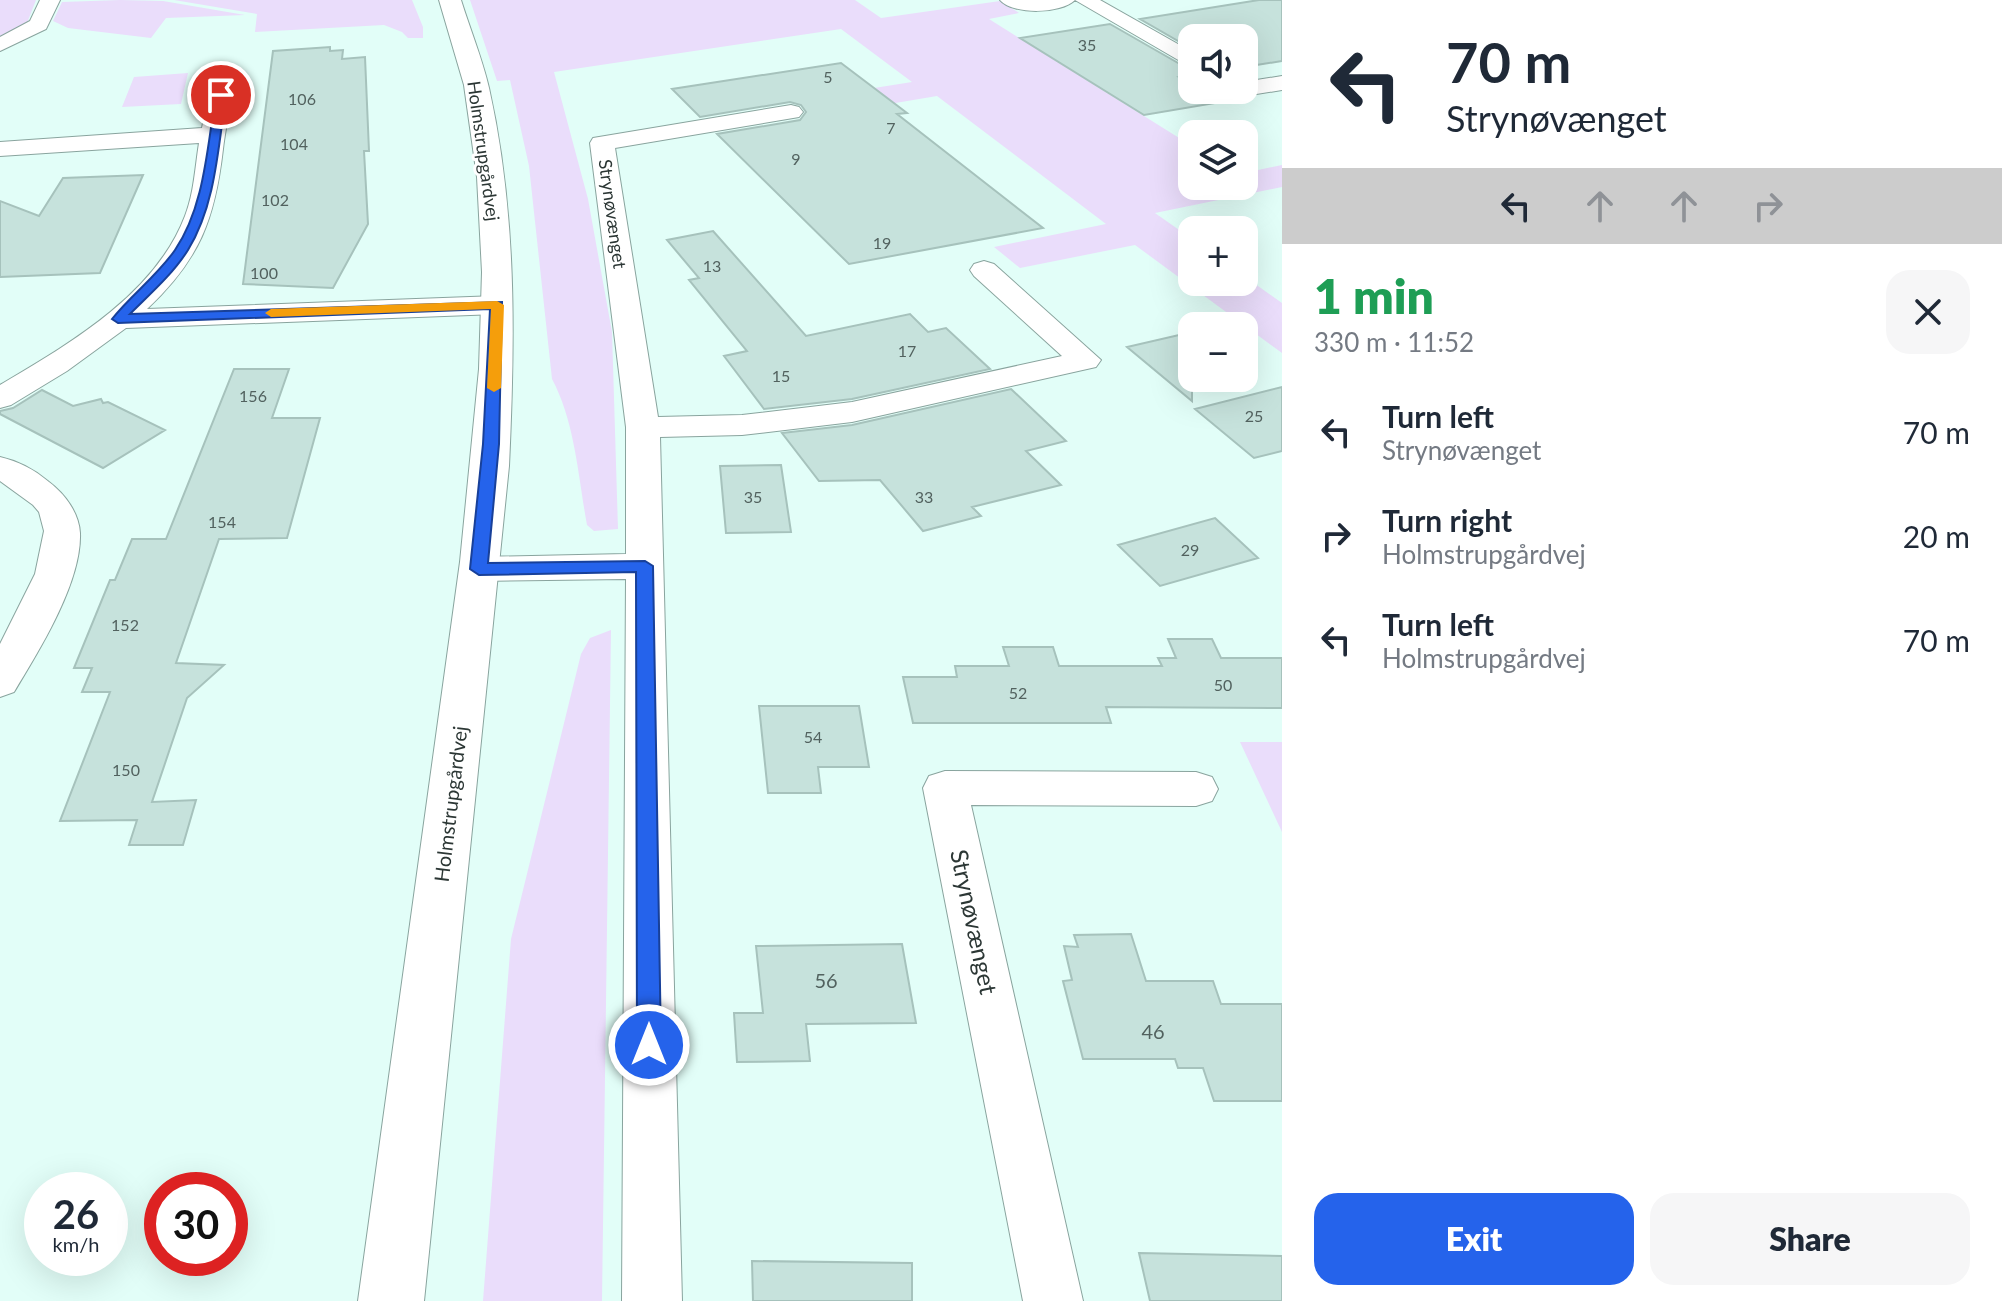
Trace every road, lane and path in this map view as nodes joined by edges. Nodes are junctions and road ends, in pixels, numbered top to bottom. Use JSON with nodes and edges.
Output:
{"nodes":[{"id":1,"x":50,"y":0,"type":"edge"},
{"id":2,"x":450,"y":0,"type":"edge"},
{"id":3,"x":1010,"y":0,"type":"edge"},
{"id":4,"x":1065,"y":0,"type":"edge"},
{"id":5,"x":1085,"y":0,"type":"edge"},
{"id":6,"x":0,"y":45,"type":"edge"},
{"id":7,"x":1178,"y":53,"type":"edge"},
{"id":8,"x":217,"y":75,"type":"dead end"},
{"id":9,"x":1282,"y":83,"type":"edge"},
{"id":10,"x":1258,"y":87,"type":"edge"},
{"id":11,"x":791,"y":112,"type":"dead end"},
{"id":12,"x":213,"y":135,"type":"junction"},
{"id":13,"x":0,"y":149,"type":"edge"},
{"id":14,"x":984,"y":270,"type":"dead end"},
{"id":15,"x":497,"y":305,"type":"junction"},
{"id":16,"x":118,"y":319,"type":"junction"},
{"id":17,"x":0,"y":398,"type":"edge"},
{"id":18,"x":643,"y":427,"type":"junction"},
{"id":19,"x":0,"y":467,"type":"edge"},
{"id":20,"x":645,"y":566,"type":"junction"},
{"id":21,"x":479,"y":569,"type":"junction"},
{"id":22,"x":0,"y":682,"type":"edge"},
{"id":23,"x":1196,"y":789,"type":"dead end"},
{"id":24,"x":391,"y":1301,"type":"edge"},
{"id":25,"x":652,"y":1301,"type":"edge"},
{"id":26,"x":1053,"y":1301,"type":"edge"}],
"edges":[{"from":1,"to":6,"type":"street"},
{"from":2,"to":15,"type":"street","name":"Holmstrupgårdvej"},
{"from":3,"to":4,"type":"street"},
{"from":5,"to":7,"type":"street"},
{"from":8,"to":12,"type":"street"},
{"from":9,"to":10,"type":"street"},
{"from":11,"to":18,"type":"street","name":"Strynøvænget"},
{"from":12,"to":13,"type":"street"},
{"from":12,"to":16,"type":"street"},
{"from":14,"to":18,"type":"street"},
{"from":15,"to":16,"type":"street"},
{"from":15,"to":21,"type":"street","name":"Holmstrupgårdvej"},
{"from":16,"to":17,"type":"street"},
{"from":18,"to":20,"type":"street","name":"Strynøvænget"},
{"from":19,"to":22,"type":"street"},
{"from":20,"to":21,"type":"street"},
{"from":20,"to":25,"type":"street","name":"Strynøvænget"},
{"from":21,"to":24,"type":"street","name":"Holmstrupgårdvej"},
{"from":23,"to":26,"type":"street","name":"Strynøvænget"}]}
